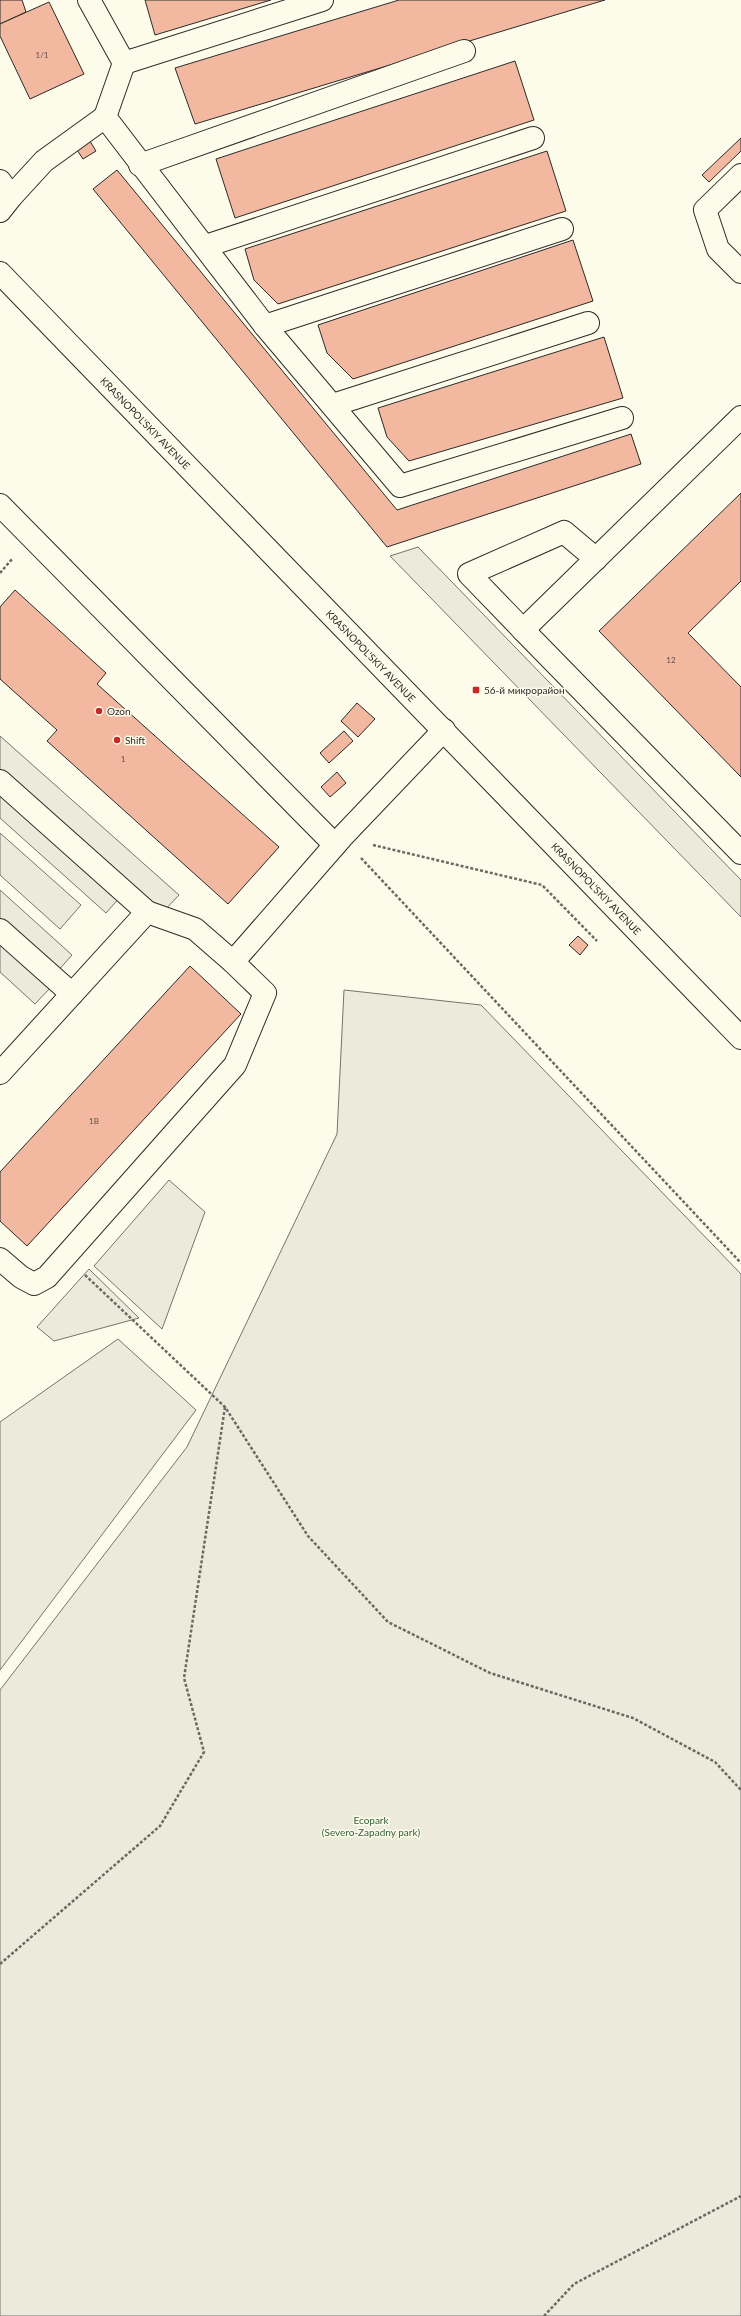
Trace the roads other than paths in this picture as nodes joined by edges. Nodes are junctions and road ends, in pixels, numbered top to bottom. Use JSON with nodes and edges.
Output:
{"nodes":[{"id":1,"x":89,"y":0,"type":"edge"},
{"id":2,"x":322,"y":0,"type":"edge"},
{"id":3,"x":464,"y":51,"type":"dead end"},
{"id":4,"x":124,"y":63,"type":"junction"},
{"id":5,"x":105,"y":118,"type":"junction"},
{"id":6,"x":533,"y":138,"type":"dead end"},
{"id":7,"x":140,"y":165,"type":"junction"},
{"id":8,"x":741,"y":174,"type":"edge"},
{"id":9,"x":4,"y":196,"type":"edge"},
{"id":10,"x":562,"y":229,"type":"dead end"},
{"id":11,"x":206,"y":246,"type":"junction"},
{"id":12,"x":741,"y":272,"type":"edge"},
{"id":13,"x":0,"y":273,"type":"edge"},
{"id":14,"x":588,"y":323,"type":"dead end"},
{"id":15,"x":266,"y":326,"type":"junction"},
{"id":16,"x":333,"y":405,"type":"junction"},
{"id":17,"x":741,"y":417,"type":"edge"},
{"id":18,"x":622,"y":418,"type":"dead end"},
{"id":19,"x":0,"y":505,"type":"edge"},
{"id":20,"x":596,"y":560,"type":"junction"},
{"id":21,"x":523,"y":630,"type":"junction"},
{"id":22,"x":444,"y":730,"type":"junction"},
{"id":23,"x":0,"y":781,"type":"edge"},
{"id":24,"x":338,"y":841,"type":"junction"},
{"id":25,"x":741,"y":853,"type":"edge"},
{"id":26,"x":147,"y":912,"type":"junction"},
{"id":27,"x":0,"y":930,"type":"edge"},
{"id":28,"x":233,"y":962,"type":"junction"},
{"id":29,"x":72,"y":994,"type":"junction"},
{"id":30,"x":741,"y":1038,"type":"edge"},
{"id":31,"x":0,"y":1073,"type":"edge"},
{"id":32,"x":0,"y":1259,"type":"edge"}],
"edges":[{"from":1,"to":4,"type":"street"},
{"from":2,"to":4,"type":"street"},
{"from":3,"to":7,"type":"street"},
{"from":4,"to":5,"type":"street"},
{"from":5,"to":7,"type":"street"},
{"from":5,"to":9,"type":"street"},
{"from":6,"to":11,"type":"street"},
{"from":7,"to":11,"type":"street"},
{"from":8,"to":12,"type":"street"},
{"from":10,"to":15,"type":"street"},
{"from":11,"to":15,"type":"street"},
{"from":13,"to":22,"type":"street","name":"KRASNOPOL'SKIY AVENUE"},
{"from":14,"to":16,"type":"street"},
{"from":15,"to":16,"type":"street"},
{"from":16,"to":18,"type":"street"},
{"from":17,"to":20,"type":"street"},
{"from":19,"to":24,"type":"street"},
{"from":20,"to":21,"type":"street"},
{"from":20,"to":21,"type":"street"},
{"from":21,"to":25,"type":"street"},
{"from":22,"to":24,"type":"street"},
{"from":22,"to":30,"type":"street","name":"KRASNOPOL'SKIY AVENUE"},
{"from":23,"to":26,"type":"street"},
{"from":24,"to":28,"type":"street"},
{"from":26,"to":28,"type":"street"},
{"from":26,"to":29,"type":"street"},
{"from":27,"to":29,"type":"street"},
{"from":28,"to":32,"type":"street"},
{"from":29,"to":31,"type":"street"}]}
